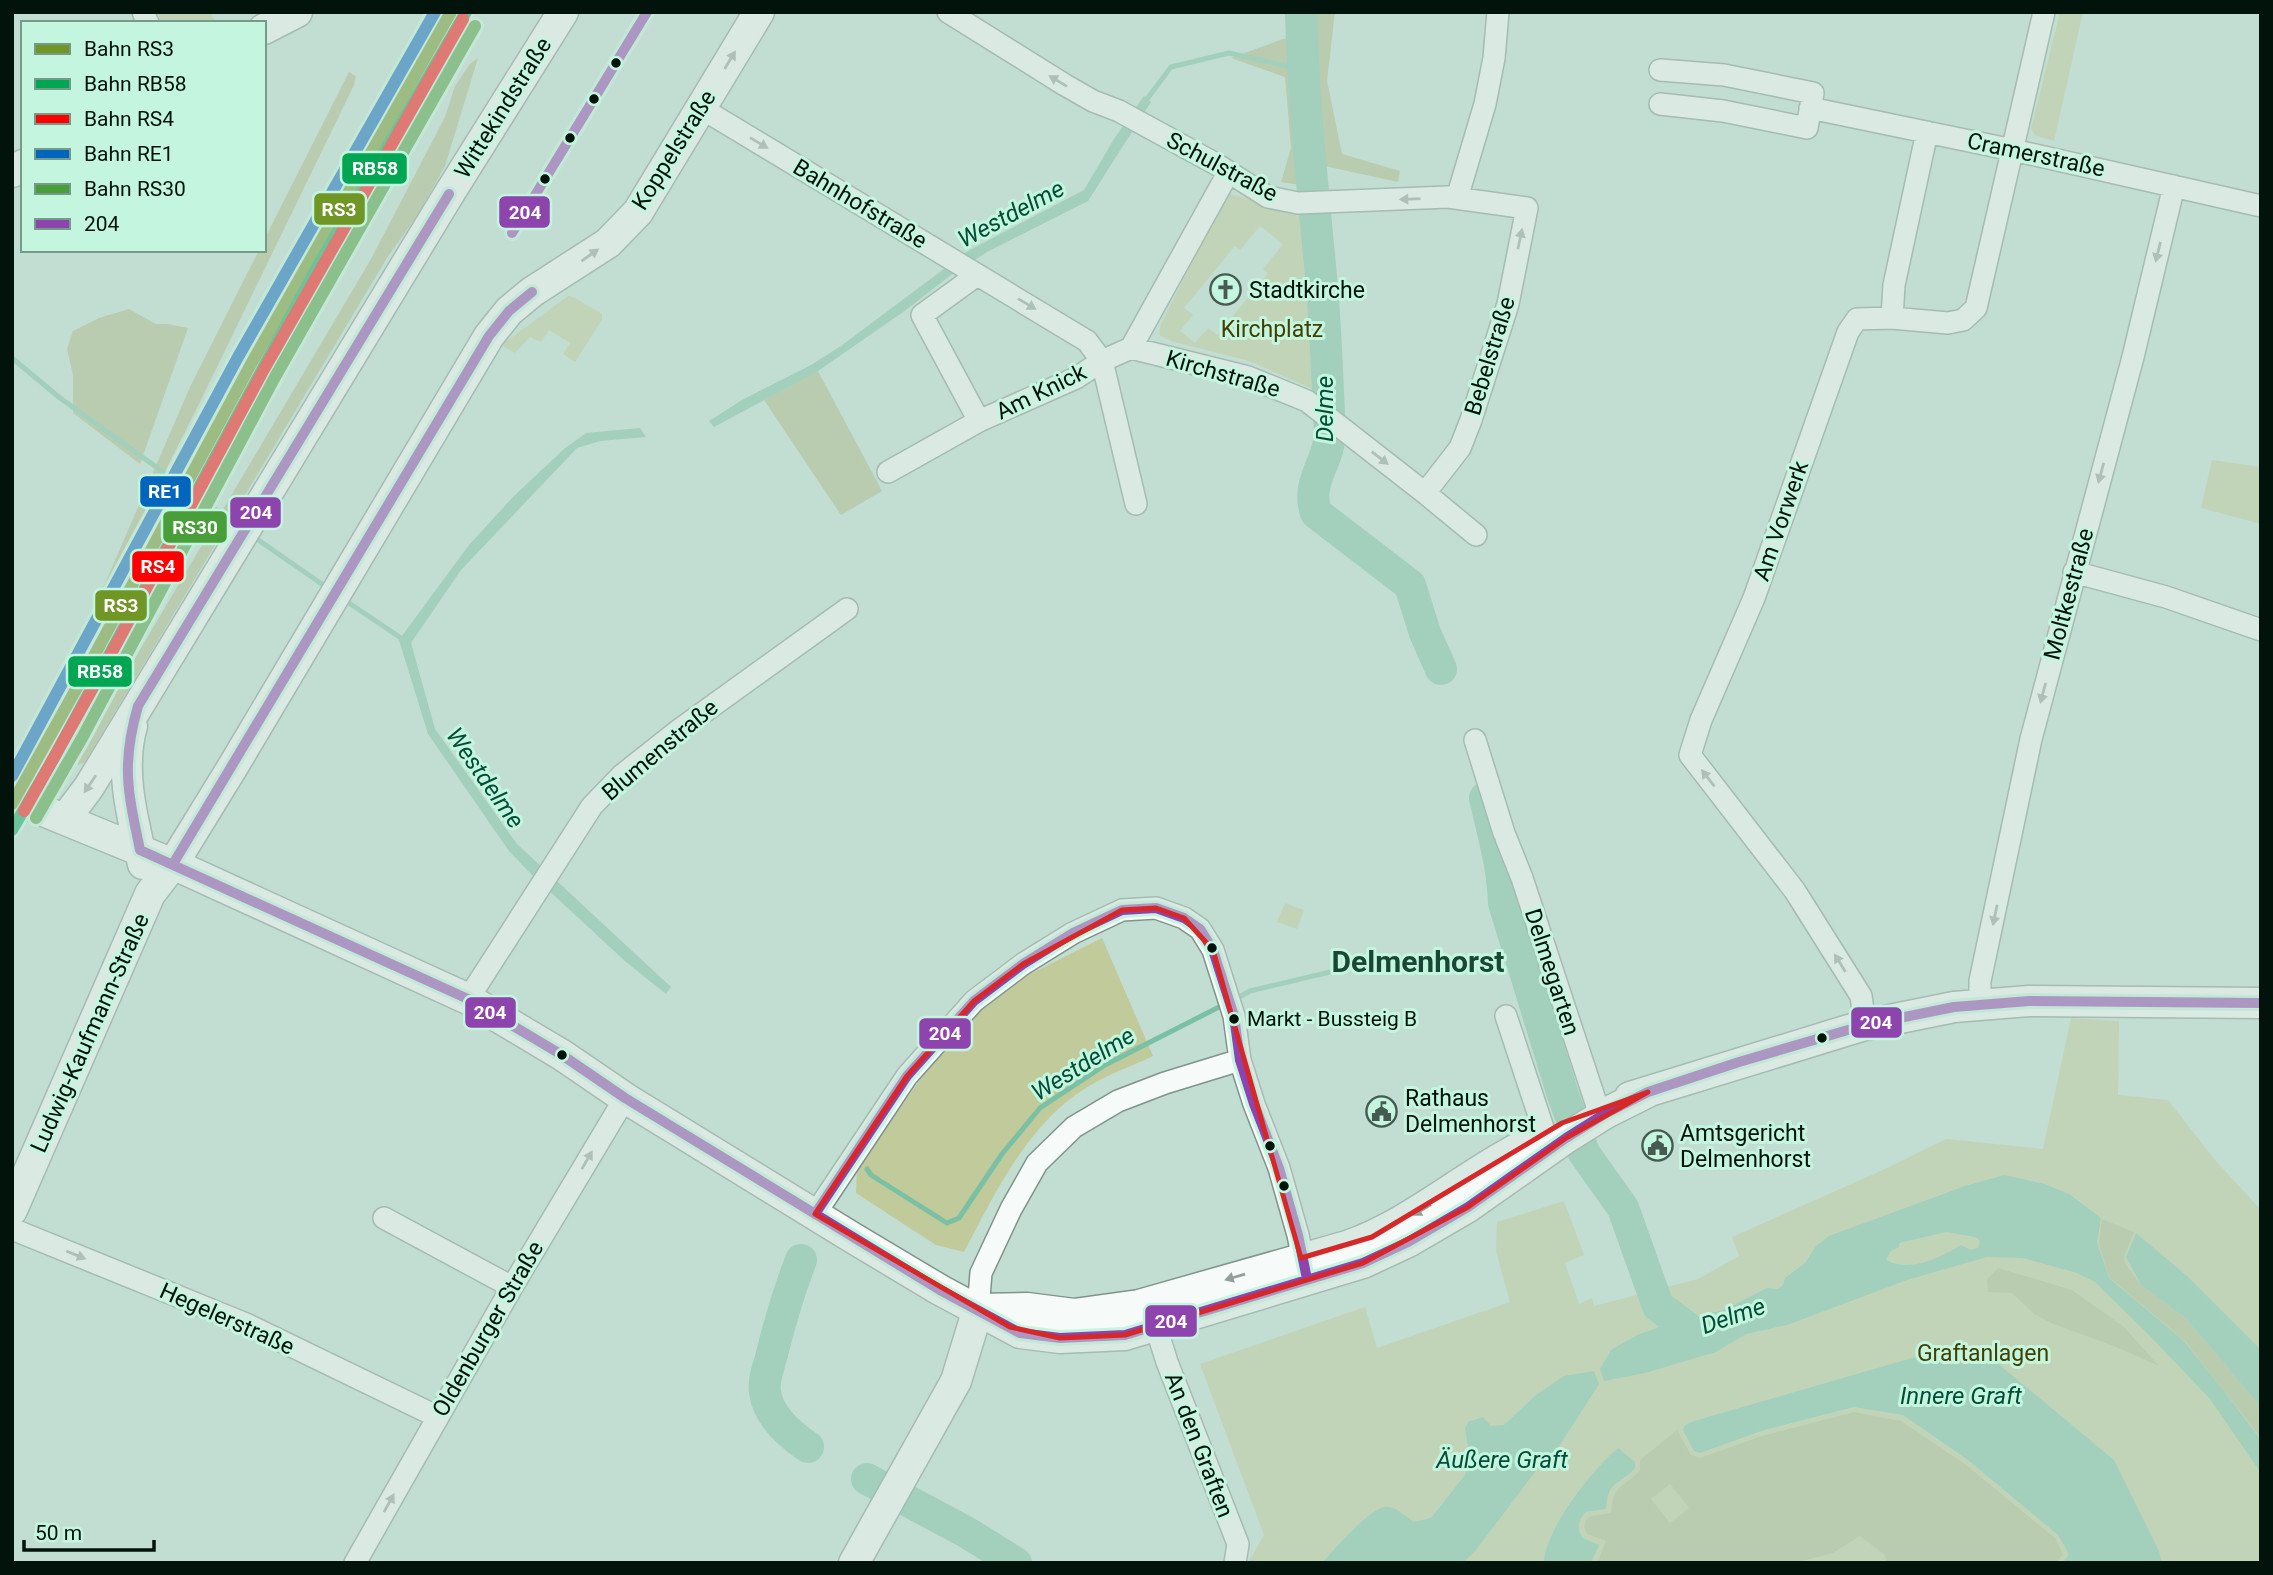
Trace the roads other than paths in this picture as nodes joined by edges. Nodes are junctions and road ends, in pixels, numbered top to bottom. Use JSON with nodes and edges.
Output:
{"nodes":[{"id":1,"x":297,"y":12,"type":"edge"},
{"id":2,"x":563,"y":12,"type":"edge"},
{"id":3,"x":759,"y":12,"type":"edge"},
{"id":4,"x":948,"y":12,"type":"edge"},
{"id":5,"x":1498,"y":12,"type":"edge"},
{"id":6,"x":2044,"y":12,"type":"edge"},
{"id":7,"x":266,"y":28,"type":"edge"},
{"id":8,"x":1660,"y":70,"type":"dead end"},
{"id":9,"x":1660,"y":104,"type":"dead end"},
{"id":10,"x":701,"y":107,"type":"junction"},
{"id":11,"x":1810,"y":107,"type":"junction"},
{"id":12,"x":1927,"y":132,"type":"junction"},
{"id":13,"x":2013,"y":150,"type":"junction"},
{"id":14,"x":1228,"y":173,"type":"junction"},
{"id":15,"x":2174,"y":186,"type":"junction"},
{"id":16,"x":1457,"y":198,"type":"junction"},
{"id":17,"x":2261,"y":206,"type":"edge"},
{"id":18,"x":1527,"y":208,"type":"joint"},
{"id":19,"x":966,"y":268,"type":"junction"},
{"id":20,"x":1892,"y":318,"type":"junction"},
{"id":21,"x":1131,"y":348,"type":"junction"},
{"id":22,"x":1102,"y":361,"type":"junction"},
{"id":23,"x":979,"y":421,"type":"junction"},
{"id":24,"x":888,"y":472,"type":"dead end"},
{"id":25,"x":1425,"y":493,"type":"junction"},
{"id":26,"x":1136,"y":504,"type":"dead end"},
{"id":27,"x":1476,"y":535,"type":"dead end"},
{"id":28,"x":2074,"y":572,"type":"junction"},
{"id":29,"x":337,"y":591,"type":"joint"},
{"id":30,"x":847,"y":609,"type":"dead end"},
{"id":31,"x":2261,"y":630,"type":"edge"},
{"id":32,"x":138,"y":706,"type":"junction"},
{"id":33,"x":1475,"y":740,"type":"dead end"},
{"id":34,"x":12,"y":798,"type":"edge"},
{"id":35,"x":65,"y":818,"type":"junction"},
{"id":36,"x":140,"y":850,"type":"junction"},
{"id":37,"x":173,"y":864,"type":"junction"},
{"id":38,"x":150,"y":894,"type":"junction"},
{"id":39,"x":468,"y":999,"type":"junction"},
{"id":40,"x":2261,"y":1003,"type":"edge"},
{"id":41,"x":1980,"y":1005,"type":"junction"},
{"id":42,"x":1506,"y":1016,"type":"dead end"},
{"id":43,"x":1865,"y":1025,"type":"junction"},
{"id":44,"x":1240,"y":1060,"type":"junction"},
{"id":45,"x":625,"y":1098,"type":"junction"},
{"id":46,"x":1571,"y":1126,"type":"junction"},
{"id":47,"x":12,"y":1210,"type":"edge"},
{"id":48,"x":384,"y":1218,"type":"dead end"},
{"id":49,"x":826,"y":1221,"type":"junction"},
{"id":50,"x":12,"y":1229,"type":"edge"},
{"id":51,"x":1304,"y":1269,"type":"junction"},
{"id":52,"x":512,"y":1287,"type":"junction"},
{"id":53,"x":978,"y":1309,"type":"junction"},
{"id":54,"x":1156,"y":1327,"type":"junction"},
{"id":55,"x":438,"y":1417,"type":"junction"},
{"id":56,"x":355,"y":1563,"type":"edge"},
{"id":57,"x":853,"y":1563,"type":"edge"},
{"id":58,"x":1235,"y":1563,"type":"edge"}],
"edges":[{"from":1,"to":7,"type":"main road"},
{"from":2,"to":32,"type":"main road","name":"Wittekindstraße"},
{"from":10,"to":3,"type":"main road","name":"Koppelstraße","one_way":true},
{"from":14,"to":4,"type":"street","name":"Schulstraße","one_way":true},
{"from":5,"to":16,"type":"street"},
{"from":6,"to":13,"type":"street","name":"Am Vorwerk"},
{"from":8,"to":11,"type":"street"},
{"from":9,"to":11,"type":"street"},
{"from":10,"to":19,"type":"street","name":"Bahnhofstraße","one_way":true},
{"from":29,"to":10,"type":"main road","name":"Koppelstraße","one_way":true},
{"from":11,"to":12,"type":"street","name":"Cramerstraße"},
{"from":12,"to":13,"type":"street","name":"Cramerstraße"},
{"from":12,"to":20,"type":"street"},
{"from":13,"to":15,"type":"street","name":"Cramerstraße"},
{"from":13,"to":20,"type":"street","name":"Am Vorwerk"},
{"from":16,"to":14,"type":"street","name":"Schulstraße","one_way":true},
{"from":14,"to":21,"type":"street"},
{"from":15,"to":17,"type":"street","name":"Cramerstraße"},
{"from":15,"to":28,"type":"street","name":"Moltkestraße","one_way":true},
{"from":16,"to":18,"type":"street","name":"Schulstraße"},
{"from":25,"to":18,"type":"street","name":"Bebelstraße","one_way":true},
{"from":19,"to":22,"type":"street","name":"Bahnhofstraße","one_way":true},
{"from":19,"to":23,"type":"street","name":"Am Knick"},
{"from":43,"to":20,"type":"street","name":"Am Vorwerk","one_way":true},
{"from":21,"to":22,"type":"street"},
{"from":21,"to":25,"type":"street","name":"Kirchstraße","one_way":true},
{"from":22,"to":23,"type":"street","name":"Am Knick"},
{"from":22,"to":26,"type":"street","name":"Bahnhofstraße"},
{"from":23,"to":24,"type":"street","name":"Am Knick"},
{"from":25,"to":27,"type":"street","name":"Kirchstraße"},
{"from":28,"to":31,"type":"street"},
{"from":28,"to":41,"type":"street","name":"Moltkestraße","one_way":true},
{"from":29,"to":37,"type":"main road","name":"Ludwig-Kaufmann-Straße"},
{"from":30,"to":39,"type":"street","name":"Blumenstraße"},
{"from":32,"to":35,"type":"main road","name":"Wittekindstraße","one_way":true},
{"from":32,"to":36,"type":"main road","name":"Wittekindstraße"},
{"from":33,"to":46,"type":"street","name":"Delmegarten"},
{"from":34,"to":35,"type":"main road"},
{"from":35,"to":36,"type":"main road"},
{"from":36,"to":37,"type":"main road"},
{"from":36,"to":38,"type":"main road","name":"Ludwig-Kaufmann-Straße"},
{"from":37,"to":38,"type":"main road","name":"Ludwig-Kaufmann-Straße"},
{"from":37,"to":39,"type":"main road"},
{"from":38,"to":47,"type":"main road","name":"Ludwig-Kaufmann-Straße"},
{"from":39,"to":45,"type":"main road"},
{"from":40,"to":41,"type":"main road"},
{"from":41,"to":43,"type":"main road"},
{"from":42,"to":46,"type":"street"},
{"from":43,"to":46,"type":"main road"},
{"from":44,"to":49,"type":"street"},
{"from":44,"to":51,"type":"street"},
{"from":44,"to":53,"type":"street"},
{"from":45,"to":49,"type":"main road"},
{"from":52,"to":45,"type":"street","name":"Oldenburger Straße","one_way":true},
{"from":46,"to":51,"type":"main road"},
{"from":48,"to":52,"type":"street"},
{"from":49,"to":53,"type":"main road"},
{"from":50,"to":55,"type":"street","name":"Hegelerstraße","one_way":true},
{"from":51,"to":53,"type":"main road","one_way":true},
{"from":51,"to":54,"type":"main road"},
{"from":52,"to":55,"type":"street","name":"Oldenburger Straße"},
{"from":53,"to":54,"type":"main road"},
{"from":53,"to":57,"type":"main road"},
{"from":54,"to":58,"type":"street","name":"An den Graften"},
{"from":56,"to":55,"type":"street","name":"Oldenburger Straße","one_way":true}]}
